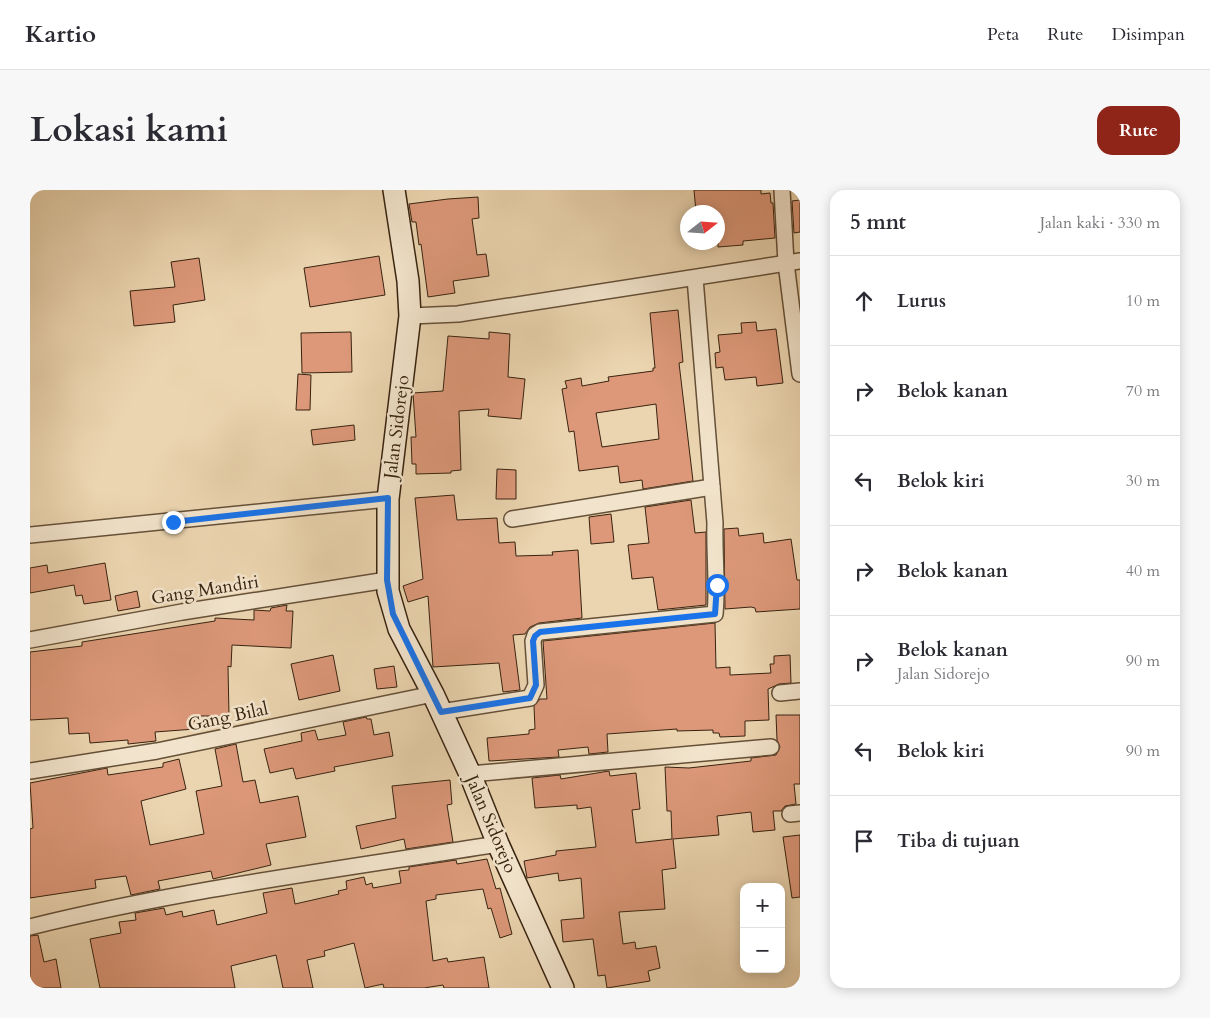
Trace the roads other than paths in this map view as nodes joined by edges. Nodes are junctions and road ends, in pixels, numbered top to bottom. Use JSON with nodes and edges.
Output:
{"nodes":[{"id":1,"x":394,"y":190,"type":"edge"},
{"id":2,"x":782,"y":190,"type":"edge"},
{"id":3,"x":793,"y":262,"type":"edge"},
{"id":4,"x":695,"y":278,"type":"junction"},
{"id":5,"x":410,"y":316,"type":"junction"},
{"id":6,"x":800,"y":374,"type":"edge"},
{"id":7,"x":712,"y":487,"type":"junction"},
{"id":8,"x":388,"y":498,"type":"junction"},
{"id":9,"x":512,"y":519,"type":"dead end"},
{"id":10,"x":30,"y":535,"type":"edge"},
{"id":11,"x":387,"y":580,"type":"junction"},
{"id":12,"x":30,"y":640,"type":"edge"},
{"id":13,"x":800,"y":691,"type":"edge"},
{"id":14,"x":780,"y":693,"type":"dead end"},
{"id":15,"x":437,"y":703,"type":"junction"},
{"id":16,"x":771,"y":747,"type":"dead end"},
{"id":17,"x":30,"y":771,"type":"edge"},
{"id":18,"x":470,"y":774,"type":"junction"},
{"id":19,"x":498,"y":844,"type":"junction"},
{"id":20,"x":30,"y":927,"type":"edge"},
{"id":21,"x":563,"y":988,"type":"edge"}],
"edges":[{"from":1,"to":5,"type":"street","name":"Jalan Sidorejo"},
{"from":2,"to":3,"type":"street"},
{"from":3,"to":4,"type":"street"},
{"from":3,"to":6,"type":"street"},
{"from":4,"to":5,"type":"street"},
{"from":4,"to":7,"type":"street"},
{"from":5,"to":8,"type":"street","name":"Jalan Sidorejo"},
{"from":7,"to":9,"type":"street"},
{"from":7,"to":15,"type":"street","name":"Gang Bilal"},
{"from":8,"to":10,"type":"street"},
{"from":8,"to":11,"type":"street","name":"Jalan Sidorejo"},
{"from":11,"to":12,"type":"street","name":"Gang Mandiri"},
{"from":11,"to":15,"type":"street","name":"Jalan Sidorejo"},
{"from":13,"to":14,"type":"street"},
{"from":15,"to":17,"type":"street","name":"Gang Bilal"},
{"from":15,"to":18,"type":"street","name":"Jalan Sidorejo"},
{"from":16,"to":18,"type":"street"},
{"from":18,"to":19,"type":"street","name":"Jalan Sidorejo"},
{"from":19,"to":20,"type":"street"},
{"from":19,"to":21,"type":"street","name":"Jalan Sidorejo"}]}
